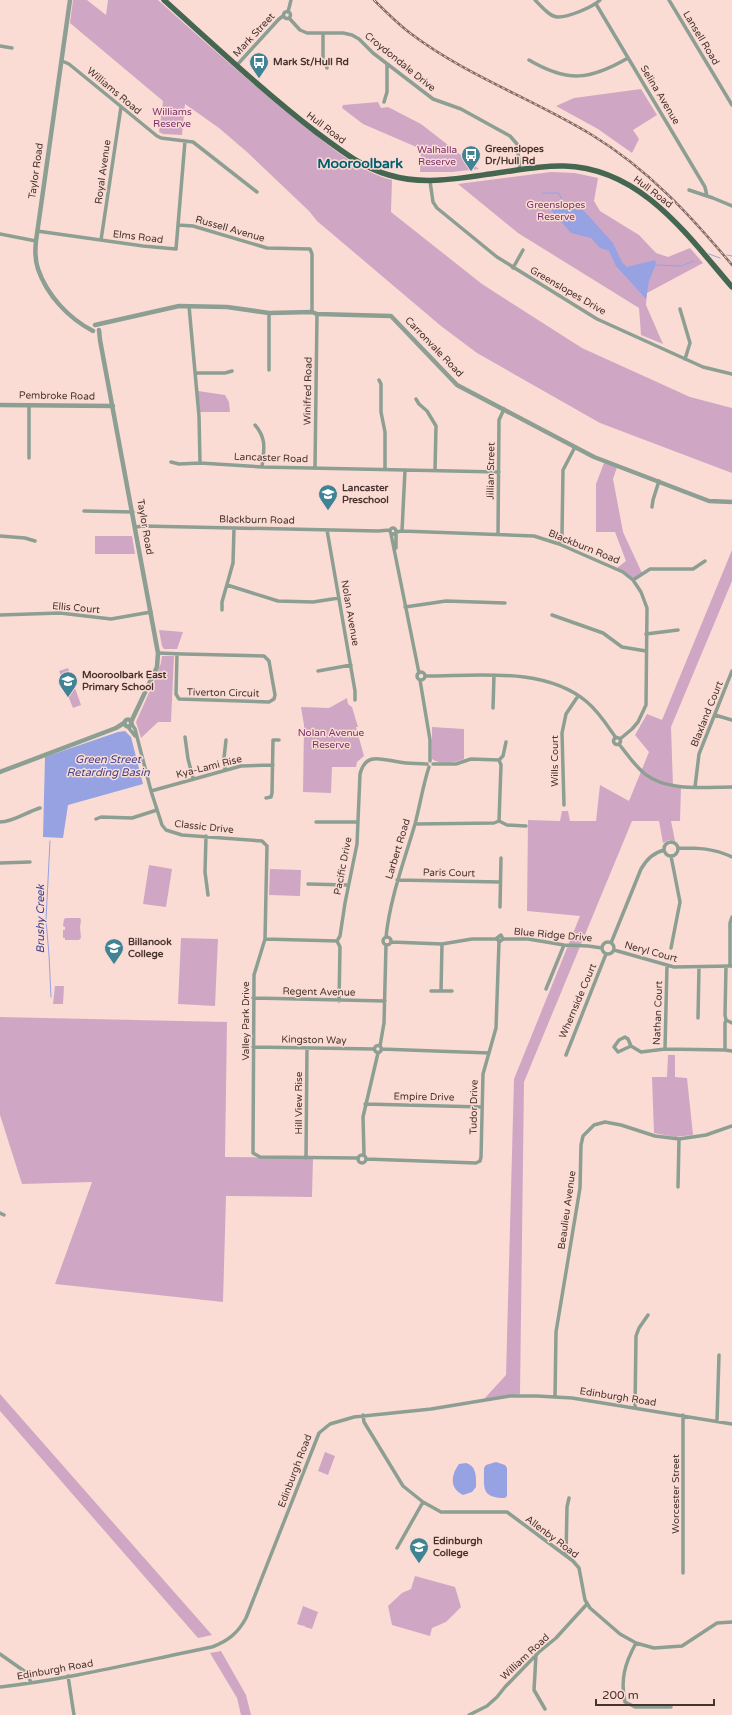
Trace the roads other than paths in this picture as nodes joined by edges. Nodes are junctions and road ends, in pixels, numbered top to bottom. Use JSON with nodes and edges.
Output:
{"nodes":[{"id":1,"x":70,"y":0,"type":"edge"},
{"id":2,"x":164,"y":0,"type":"edge"},
{"id":3,"x":291,"y":0,"type":"edge"},
{"id":4,"x":535,"y":0,"type":"edge"},
{"id":5,"x":600,"y":0,"type":"edge"},
{"id":6,"x":669,"y":0,"type":"edge"},
{"id":7,"x":596,"y":4,"type":"junction"},
{"id":8,"x":288,"y":12,"type":"junction"},
{"id":9,"x":284,"y":16,"type":"junction"},
{"id":10,"x":289,"y":18,"type":"junction"},
{"id":11,"x":323,"y":33,"type":"junction"},
{"id":12,"x":0,"y":46,"type":"edge"},
{"id":13,"x":12,"y":48,"type":"dead end"},
{"id":14,"x":628,"y":58,"type":"junction"},
{"id":15,"x":529,"y":60,"type":"dead end"},
{"id":16,"x":62,"y":61,"type":"junction"},
{"id":17,"x":387,"y":64,"type":"junction"},
{"id":18,"x":237,"y":65,"type":"junction"},
{"id":19,"x":327,"y":68,"type":"dead end"},
{"id":20,"x":384,"y":102,"type":"dead end"},
{"id":21,"x":732,"y":105,"type":"edge"},
{"id":22,"x":121,"y":107,"type":"junction"},
{"id":23,"x":185,"y":141,"type":"junction"},
{"id":24,"x":520,"y":170,"type":"junction"},
{"id":25,"x":430,"y":181,"type":"junction"},
{"id":26,"x":687,"y":190,"type":"dead end"},
{"id":27,"x":257,"y":192,"type":"dead end"},
{"id":28,"x":707,"y":196,"type":"junction"},
{"id":29,"x":732,"y":206,"type":"edge"},
{"id":30,"x":178,"y":225,"type":"junction"},
{"id":31,"x":37,"y":231,"type":"junction"},
{"id":32,"x":0,"y":234,"type":"edge"},
{"id":33,"x":36,"y":240,"type":"junction"},
{"id":34,"x":101,"y":240,"type":"junction"},
{"id":35,"x":523,"y":250,"type":"dead end"},
{"id":36,"x":513,"y":268,"type":"junction"},
{"id":37,"x":732,"y":288,"type":"edge"},
{"id":38,"x":189,"y":306,"type":"junction"},
{"id":39,"x":680,"y":309,"type":"dead end"},
{"id":40,"x":312,"y":312,"type":"junction"},
{"id":41,"x":270,"y":313,"type":"junction"},
{"id":42,"x":317,"y":314,"type":"junction"},
{"id":43,"x":85,"y":327,"type":"junction"},
{"id":44,"x":98,"y":327,"type":"junction"},
{"id":45,"x":94,"y":332,"type":"junction"},
{"id":46,"x":100,"y":340,"type":"junction"},
{"id":47,"x":685,"y":359,"type":"junction"},
{"id":48,"x":269,"y":370,"type":"dead end"},
{"id":49,"x":232,"y":371,"type":"dead end"},
{"id":50,"x":196,"y":373,"type":"junction"},
{"id":51,"x":732,"y":374,"type":"edge"},
{"id":52,"x":379,"y":380,"type":"dead end"},
{"id":53,"x":416,"y":399,"type":"dead end"},
{"id":54,"x":0,"y":405,"type":"edge"},
{"id":55,"x":29,"y":405,"type":"junction"},
{"id":56,"x":113,"y":406,"type":"junction"},
{"id":57,"x":504,"y":409,"type":"junction"},
{"id":58,"x":255,"y":425,"type":"dead end"},
{"id":59,"x":575,"y":447,"type":"junction"},
{"id":60,"x":29,"y":458,"type":"dead end"},
{"id":61,"x":172,"y":462,"type":"dead end"},
{"id":62,"x":200,"y":463,"type":"junction"},
{"id":63,"x":262,"y":467,"type":"junction"},
{"id":64,"x":315,"y":468,"type":"junction"},
{"id":65,"x":385,"y":469,"type":"junction"},
{"id":66,"x":405,"y":470,"type":"junction"},
{"id":67,"x":435,"y":470,"type":"junction"},
{"id":68,"x":499,"y":472,"type":"junction"},
{"id":69,"x":659,"y":481,"type":"junction"},
{"id":70,"x":732,"y":502,"type":"edge"},
{"id":71,"x":652,"y":507,"type":"dead end"},
{"id":72,"x":84,"y":511,"type":"dead end"},
{"id":73,"x":133,"y":512,"type":"junction"},
{"id":74,"x":136,"y":527,"type":"junction"},
{"id":75,"x":234,"y":528,"type":"junction"},
{"id":76,"x":327,"y":530,"type":"junction"},
{"id":77,"x":402,"y":531,"type":"junction"},
{"id":78,"x":393,"y":532,"type":"junction"},
{"id":79,"x":498,"y":535,"type":"junction"},
{"id":80,"x":0,"y":536,"type":"edge"},
{"id":81,"x":35,"y":541,"type":"dead end"},
{"id":82,"x":559,"y":544,"type":"junction"},
{"id":83,"x":705,"y":561,"type":"dead end"},
{"id":84,"x":633,"y":580,"type":"junction"},
{"id":85,"x":227,"y":585,"type":"junction"},
{"id":86,"x":339,"y":598,"type":"junction"},
{"id":87,"x":505,"y":603,"type":"dead end"},
{"id":88,"x":405,"y":607,"type":"junction"},
{"id":89,"x":222,"y":610,"type":"dead end"},
{"id":90,"x":151,"y":612,"type":"junction"},
{"id":91,"x":0,"y":615,"type":"edge"},
{"id":92,"x":552,"y":615,"type":"dead end"},
{"id":93,"x":678,"y":630,"type":"dead end"},
{"id":94,"x":646,"y":634,"type":"junction"},
{"id":95,"x":646,"y":651,"type":"junction"},
{"id":96,"x":158,"y":654,"type":"junction"},
{"id":97,"x":177,"y":654,"type":"junction"},
{"id":98,"x":351,"y":665,"type":"junction"},
{"id":99,"x":318,"y":671,"type":"dead end"},
{"id":100,"x":732,"y":671,"type":"edge"},
{"id":101,"x":419,"y":673,"type":"junction"},
{"id":102,"x":494,"y":675,"type":"junction"},
{"id":103,"x":425,"y":676,"type":"junction"},
{"id":104,"x":420,"y":680,"type":"junction"},
{"id":105,"x":578,"y":696,"type":"junction"},
{"id":106,"x":355,"y":700,"type":"dead end"},
{"id":107,"x":493,"y":708,"type":"dead end"},
{"id":108,"x":715,"y":716,"type":"junction"},
{"id":109,"x":732,"y":720,"type":"edge"},
{"id":110,"x":128,"y":724,"type":"junction"},
{"id":111,"x":184,"y":738,"type":"dead end"},
{"id":112,"x":226,"y":740,"type":"dead end"},
{"id":113,"x":279,"y":740,"type":"dead end"},
{"id":114,"x":618,"y":740,"type":"junction"},
{"id":115,"x":506,"y":742,"type":"dead end"},
{"id":116,"x":499,"y":760,"type":"junction"},
{"id":117,"x":430,"y":764,"type":"junction"},
{"id":118,"x":273,"y":765,"type":"junction"},
{"id":119,"x":225,"y":770,"type":"junction"},
{"id":120,"x":0,"y":772,"type":"edge"},
{"id":121,"x":193,"y":778,"type":"junction"},
{"id":122,"x":695,"y":787,"type":"junction"},
{"id":123,"x":732,"y":787,"type":"edge"},
{"id":124,"x":151,"y":791,"type":"junction"},
{"id":125,"x":266,"y":798,"type":"dead end"},
{"id":126,"x":564,"y":805,"type":"dead end"},
{"id":127,"x":40,"y":808,"type":"dead end"},
{"id":128,"x":157,"y":810,"type":"junction"},
{"id":129,"x":96,"y":819,"type":"dead end"},
{"id":130,"x":499,"y":821,"type":"junction"},
{"id":131,"x":0,"y":822,"type":"edge"},
{"id":132,"x":316,"y":822,"type":"dead end"},
{"id":133,"x":358,"y":822,"type":"junction"},
{"id":134,"x":415,"y":824,"type":"junction"},
{"id":135,"x":526,"y":826,"type":"dead end"},
{"id":136,"x":206,"y":836,"type":"junction"},
{"id":137,"x":262,"y":841,"type":"joint"},
{"id":138,"x":678,"y":848,"type":"junction"},
{"id":139,"x":664,"y":850,"type":"junction"},
{"id":140,"x":672,"y":856,"type":"junction"},
{"id":141,"x":732,"y":857,"type":"edge"},
{"id":142,"x":501,"y":858,"type":"dead end"},
{"id":143,"x":30,"y":862,"type":"dead end"},
{"id":144,"x":0,"y":863,"type":"edge"},
{"id":145,"x":397,"y":880,"type":"junction"},
{"id":146,"x":500,"y":882,"type":"junction"},
{"id":147,"x":308,"y":884,"type":"dead end"},
{"id":148,"x":348,"y":885,"type":"junction"},
{"id":149,"x":208,"y":895,"type":"dead end"},
{"id":150,"x":500,"y":907,"type":"dead end"},
{"id":151,"x":732,"y":917,"type":"edge"},
{"id":152,"x":386,"y":937,"type":"junction"},
{"id":153,"x":265,"y":939,"type":"junction"},
{"id":154,"x":499,"y":940,"type":"junction"},
{"id":155,"x":337,"y":941,"type":"junction"},
{"id":156,"x":391,"y":942,"type":"junction"},
{"id":157,"x":611,"y":943,"type":"junction"},
{"id":158,"x":442,"y":944,"type":"junction"},
{"id":159,"x":564,"y":945,"type":"junction"},
{"id":160,"x":386,"y":946,"type":"junction"},
{"id":161,"x":602,"y":948,"type":"junction"},
{"id":162,"x":671,"y":948,"type":"dead end"},
{"id":163,"x":614,"y":950,"type":"junction"},
{"id":164,"x":606,"y":954,"type":"junction"},
{"id":165,"x":667,"y":965,"type":"junction"},
{"id":166,"x":729,"y":966,"type":"edge"},
{"id":167,"x":699,"y":967,"type":"junction"},
{"id":168,"x":546,"y":989,"type":"dead end"},
{"id":169,"x":431,"y":991,"type":"dead end"},
{"id":170,"x":441,"y":991,"type":"junction"},
{"id":171,"x":452,"y":991,"type":"dead end"},
{"id":172,"x":253,"y":998,"type":"junction"},
{"id":173,"x":340,"y":1001,"type":"junction"},
{"id":174,"x":385,"y":1001,"type":"junction"},
{"id":175,"x":698,"y":1018,"type":"dead end"},
{"id":176,"x":726,"y":1020,"type":"junction"},
{"id":177,"x":732,"y":1023,"type":"edge"},
{"id":178,"x":631,"y":1046,"type":"junction"},
{"id":179,"x":254,"y":1047,"type":"junction"},
{"id":180,"x":307,"y":1048,"type":"junction"},
{"id":181,"x":381,"y":1048,"type":"junction"},
{"id":182,"x":374,"y":1049,"type":"junction"},
{"id":183,"x":665,"y":1049,"type":"junction"},
{"id":184,"x":725,"y":1050,"type":"junction"},
{"id":185,"x":732,"y":1051,"type":"edge"},
{"id":186,"x":378,"y":1053,"type":"junction"},
{"id":187,"x":489,"y":1053,"type":"junction"},
{"id":188,"x":566,"y":1055,"type":"dead end"},
{"id":189,"x":365,"y":1104,"type":"junction"},
{"id":190,"x":482,"y":1106,"type":"junction"},
{"id":191,"x":732,"y":1126,"type":"edge"},
{"id":192,"x":679,"y":1139,"type":"junction"},
{"id":193,"x":364,"y":1155,"type":"junction"},
{"id":194,"x":306,"y":1158,"type":"junction"},
{"id":195,"x":358,"y":1158,"type":"junction"},
{"id":196,"x":366,"y":1159,"type":"junction"},
{"id":197,"x":678,"y":1187,"type":"dead end"},
{"id":198,"x":648,"y":1315,"type":"dead end"},
{"id":199,"x":719,"y":1355,"type":"dead end"},
{"id":200,"x":555,"y":1397,"type":"junction"},
{"id":201,"x":635,"y":1407,"type":"junction"},
{"id":202,"x":363,"y":1415,"type":"junction"},
{"id":203,"x":683,"y":1415,"type":"junction"},
{"id":204,"x":717,"y":1421,"type":"junction"},
{"id":205,"x":732,"y":1424,"type":"edge"},
{"id":206,"x":569,"y":1498,"type":"dead end"},
{"id":207,"x":423,"y":1502,"type":"junction"},
{"id":208,"x":397,"y":1548,"type":"dead end"},
{"id":209,"x":566,"y":1556,"type":"junction"},
{"id":210,"x":683,"y":1573,"type":"dead end"},
{"id":211,"x":587,"y":1604,"type":"junction"},
{"id":212,"x":732,"y":1622,"type":"edge"},
{"id":213,"x":636,"y":1643,"type":"junction"},
{"id":214,"x":0,"y":1654,"type":"edge"},
{"id":215,"x":536,"y":1655,"type":"junction"},
{"id":216,"x":68,"y":1676,"type":"junction"},
{"id":217,"x":31,"y":1683,"type":"junction"},
{"id":218,"x":0,"y":1687,"type":"edge"},
{"id":219,"x":671,"y":1707,"type":"dead end"},
{"id":220,"x":545,"y":1709,"type":"dead end"},
{"id":221,"x":74,"y":1715,"type":"edge"},
{"id":222,"x":469,"y":1715,"type":"edge"}],
"edges":[{"from":1,"to":16,"type":"street","name":"Taylor Road"},
{"from":2,"to":18,"type":"main road","name":"Hull Road"},
{"from":3,"to":8,"type":"street"},
{"from":4,"to":7,"type":"street"},
{"from":5,"to":7,"type":"street"},
{"from":6,"to":21,"type":"street","name":"Lansell Road"},
{"from":7,"to":14,"type":"street","name":"Selina Avenue"},
{"from":8,"to":9,"type":"street"},
{"from":8,"to":10,"type":"street"},
{"from":9,"to":10,"type":"street"},
{"from":9,"to":18,"type":"street","name":"Mark Street"},
{"from":10,"to":11,"type":"street","name":"Croydondale Drive"},
{"from":11,"to":17,"type":"street","name":"Croydondale Drive"},
{"from":11,"to":19,"type":"street"},
{"from":12,"to":13,"type":"street"},
{"from":14,"to":15,"type":"street"},
{"from":14,"to":28,"type":"street","name":"Selina Avenue"},
{"from":16,"to":22,"type":"street","name":"Williams Road"},
{"from":16,"to":31,"type":"street","name":"Taylor Road"},
{"from":17,"to":20,"type":"street"},
{"from":17,"to":24,"type":"street","name":"Croydondale Drive"},
{"from":18,"to":25,"type":"main road","name":"Hull Road"},
{"from":22,"to":23,"type":"street","name":"Williams Road"},
{"from":22,"to":34,"type":"street","name":"Royal Avenue"},
{"from":23,"to":27,"type":"street","name":"Williams Road"},
{"from":23,"to":30,"type":"street","name":"Elms Road"},
{"from":24,"to":25,"type":"main road","name":"Hull Road"},
{"from":24,"to":37,"type":"main road","name":"Hull Road"},
{"from":25,"to":36,"type":"street","name":"Greenslopes Drive"},
{"from":26,"to":28,"type":"street"},
{"from":28,"to":29,"type":"street"},
{"from":30,"to":34,"type":"street","name":"Elms Road"},
{"from":30,"to":40,"type":"street","name":"Russell Avenue"},
{"from":31,"to":33,"type":"street","name":"Taylor Road"},
{"from":31,"to":34,"type":"street","name":"Elms Road"},
{"from":32,"to":33,"type":"street"},
{"from":33,"to":43,"type":"street","name":"Taylor Road"},
{"from":35,"to":36,"type":"street"},
{"from":36,"to":47,"type":"street","name":"Greenslopes Drive"},
{"from":38,"to":41,"type":"street","name":"Carronvale Road"},
{"from":38,"to":44,"type":"street","name":"Carronvale Road"},
{"from":38,"to":50,"type":"street"},
{"from":39,"to":47,"type":"street"},
{"from":40,"to":41,"type":"street","name":"Carronvale Road"},
{"from":40,"to":42,"type":"street","name":"Carronvale Road"},
{"from":41,"to":48,"type":"street"},
{"from":42,"to":57,"type":"street","name":"Carronvale Road"},
{"from":42,"to":64,"type":"street","name":"Winifred Road"},
{"from":43,"to":44,"type":"street"},
{"from":43,"to":45,"type":"street","name":"Taylor Road"},
{"from":44,"to":45,"type":"street"},
{"from":44,"to":46,"type":"street","name":"Taylor Road"},
{"from":45,"to":46,"type":"street","name":"Taylor Road"},
{"from":46,"to":56,"type":"street","name":"Taylor Road"},
{"from":47,"to":51,"type":"street","name":"Greenslopes Drive"},
{"from":49,"to":50,"type":"street"},
{"from":50,"to":62,"type":"street"},
{"from":52,"to":65,"type":"street"},
{"from":53,"to":67,"type":"street"},
{"from":54,"to":55,"type":"street","name":"Pembroke Road"},
{"from":55,"to":56,"type":"street","name":"Pembroke Road"},
{"from":55,"to":60,"type":"street"},
{"from":56,"to":73,"type":"street","name":"Taylor Road"},
{"from":57,"to":59,"type":"street","name":"Carronvale Road"},
{"from":57,"to":68,"type":"street","name":"Jillian Street"},
{"from":58,"to":63,"type":"street"},
{"from":59,"to":69,"type":"street","name":"Carronvale Road"},
{"from":59,"to":82,"type":"street"},
{"from":61,"to":62,"type":"street","name":"Lancaster Road"},
{"from":62,"to":63,"type":"street","name":"Lancaster Road"},
{"from":63,"to":64,"type":"street","name":"Lancaster Road"},
{"from":64,"to":65,"type":"street","name":"Lancaster Road"},
{"from":65,"to":66,"type":"street","name":"Lancaster Road"},
{"from":66,"to":67,"type":"street","name":"Lancaster Road"},
{"from":66,"to":77,"type":"street"},
{"from":67,"to":68,"type":"street","name":"Lancaster Road"},
{"from":68,"to":79,"type":"street","name":"Jillian Street"},
{"from":69,"to":70,"type":"street","name":"Carronvale Road"},
{"from":69,"to":71,"type":"street"},
{"from":72,"to":73,"type":"street"},
{"from":73,"to":74,"type":"street","name":"Taylor Road"},
{"from":74,"to":75,"type":"street","name":"Blackburn Road"},
{"from":74,"to":90,"type":"street","name":"Taylor Road"},
{"from":75,"to":76,"type":"street","name":"Blackburn Road"},
{"from":75,"to":85,"type":"street"},
{"from":76,"to":78,"type":"street","name":"Blackburn Road"},
{"from":76,"to":86,"type":"street","name":"Nolan Avenue"},
{"from":77,"to":78,"type":"street","name":"Blackburn Road"},
{"from":77,"to":79,"type":"street","name":"Blackburn Road"},
{"from":78,"to":88,"type":"street"},
{"from":79,"to":82,"type":"street","name":"Blackburn Road"},
{"from":80,"to":81,"type":"street"},
{"from":82,"to":84,"type":"street","name":"Blackburn Road"},
{"from":83,"to":84,"type":"street"},
{"from":84,"to":94,"type":"street","name":"Blackburn Road"},
{"from":85,"to":86,"type":"street"},
{"from":85,"to":89,"type":"street"},
{"from":86,"to":98,"type":"street","name":"Nolan Avenue"},
{"from":87,"to":88,"type":"street"},
{"from":88,"to":101,"type":"street"},
{"from":90,"to":91,"type":"street","name":"Ellis Court"},
{"from":90,"to":96,"type":"street","name":"Taylor Road"},
{"from":92,"to":95,"type":"street"},
{"from":93,"to":94,"type":"street"},
{"from":94,"to":95,"type":"street","name":"Blackburn Road"},
{"from":95,"to":114,"type":"street","name":"Blackburn Road"},
{"from":96,"to":97,"type":"street","name":"Tiverton Circuit"},
{"from":96,"to":110,"type":"street","name":"Taylor Road"},
{"from":97,"to":97,"type":"street","name":"Tiverton Circuit"},
{"from":98,"to":99,"type":"street"},
{"from":98,"to":106,"type":"street","name":"Nolan Avenue"},
{"from":100,"to":108,"type":"street","name":"Blaxland Court"},
{"from":101,"to":103,"type":"street"},
{"from":101,"to":104,"type":"street"},
{"from":102,"to":103,"type":"street"},
{"from":102,"to":105,"type":"street"},
{"from":102,"to":107,"type":"street"},
{"from":103,"to":104,"type":"street"},
{"from":104,"to":117,"type":"street","name":"Larbert Road"},
{"from":105,"to":114,"type":"street"},
{"from":105,"to":126,"type":"street","name":"Wills Court"},
{"from":108,"to":109,"type":"street"},
{"from":108,"to":122,"type":"street","name":"Blaxland Court"},
{"from":110,"to":120,"type":"street"},
{"from":110,"to":124,"type":"street"},
{"from":111,"to":121,"type":"street"},
{"from":112,"to":119,"type":"street"},
{"from":113,"to":118,"type":"street"},
{"from":114,"to":122,"type":"street"},
{"from":115,"to":116,"type":"street"},
{"from":116,"to":117,"type":"street"},
{"from":116,"to":130,"type":"street"},
{"from":117,"to":133,"type":"street","name":"Pacific Drive"},
{"from":117,"to":134,"type":"street","name":"Larbert Road"},
{"from":118,"to":119,"type":"street","name":"Kya-Lami Rise"},
{"from":118,"to":125,"type":"street"},
{"from":119,"to":121,"type":"street","name":"Kya-Lami Rise"},
{"from":121,"to":124,"type":"street","name":"Kya-Lami Rise"},
{"from":122,"to":123,"type":"street"},
{"from":124,"to":128,"type":"street"},
{"from":127,"to":131,"type":"street"},
{"from":128,"to":129,"type":"street"},
{"from":128,"to":136,"type":"street","name":"Classic Drive"},
{"from":130,"to":134,"type":"street"},
{"from":130,"to":135,"type":"street"},
{"from":132,"to":133,"type":"street"},
{"from":133,"to":148,"type":"street","name":"Pacific Drive"},
{"from":134,"to":145,"type":"street","name":"Larbert Road"},
{"from":136,"to":137,"type":"street","name":"Classic Drive"},
{"from":136,"to":149,"type":"street"},
{"from":137,"to":153,"type":"street","name":"Valley Park Drive"},
{"from":138,"to":139,"type":"street"},
{"from":138,"to":140,"type":"street"},
{"from":138,"to":141,"type":"street"},
{"from":139,"to":140,"type":"street"},
{"from":139,"to":157,"type":"street"},
{"from":140,"to":162,"type":"street"},
{"from":142,"to":146,"type":"street"},
{"from":143,"to":144,"type":"street"},
{"from":145,"to":146,"type":"street","name":"Paris Court"},
{"from":145,"to":152,"type":"street","name":"Larbert Road"},
{"from":146,"to":150,"type":"street"},
{"from":147,"to":148,"type":"street"},
{"from":148,"to":155,"type":"street","name":"Pacific Drive"},
{"from":151,"to":166,"type":"street"},
{"from":152,"to":156,"type":"street"},
{"from":152,"to":160,"type":"street"},
{"from":153,"to":155,"type":"street"},
{"from":153,"to":172,"type":"street","name":"Valley Park Drive"},
{"from":154,"to":158,"type":"street","name":"Blue Ridge Drive"},
{"from":154,"to":159,"type":"street","name":"Blue Ridge Drive"},
{"from":154,"to":187,"type":"street","name":"Tudor Drive"},
{"from":155,"to":173,"type":"street"},
{"from":156,"to":158,"type":"street","name":"Blue Ridge Drive"},
{"from":156,"to":160,"type":"street"},
{"from":157,"to":161,"type":"street"},
{"from":157,"to":163,"type":"street"},
{"from":158,"to":170,"type":"street"},
{"from":159,"to":161,"type":"street","name":"Blue Ridge Drive"},
{"from":159,"to":168,"type":"street"},
{"from":160,"to":174,"type":"street"},
{"from":161,"to":164,"type":"street"},
{"from":163,"to":164,"type":"street"},
{"from":163,"to":165,"type":"street","name":"Neryl Court"},
{"from":164,"to":188,"type":"street","name":"Whernside Court"},
{"from":165,"to":167,"type":"street","name":"Neryl Court"},
{"from":165,"to":183,"type":"street","name":"Nathan Court"},
{"from":166,"to":167,"type":"street","name":"Neryl Court"},
{"from":166,"to":176,"type":"street"},
{"from":167,"to":175,"type":"street"},
{"from":169,"to":170,"type":"street"},
{"from":170,"to":171,"type":"street"},
{"from":172,"to":173,"type":"street","name":"Regent Avenue"},
{"from":172,"to":179,"type":"street","name":"Valley Park Drive"},
{"from":173,"to":174,"type":"street","name":"Regent Avenue"},
{"from":174,"to":181,"type":"street"},
{"from":176,"to":177,"type":"street"},
{"from":176,"to":184,"type":"street"},
{"from":178,"to":178,"type":"street","name":"Nathan Court"},
{"from":178,"to":183,"type":"street","name":"Nathan Court"},
{"from":179,"to":180,"type":"street","name":"Kingston Way"},
{"from":179,"to":194,"type":"street","name":"Valley Park Drive"},
{"from":180,"to":182,"type":"street","name":"Kingston Way"},
{"from":180,"to":194,"type":"street","name":"Hill View Rise"},
{"from":181,"to":182,"type":"street"},
{"from":181,"to":186,"type":"street"},
{"from":181,"to":187,"type":"street"},
{"from":182,"to":186,"type":"street"},
{"from":183,"to":184,"type":"street"},
{"from":184,"to":185,"type":"street"},
{"from":186,"to":189,"type":"street"},
{"from":187,"to":190,"type":"street","name":"Tudor Drive"},
{"from":189,"to":190,"type":"street","name":"Empire Drive"},
{"from":189,"to":193,"type":"street"},
{"from":190,"to":196,"type":"street","name":"Tudor Drive"},
{"from":191,"to":192,"type":"street","name":"Beaulieu Avenue"},
{"from":192,"to":197,"type":"street"},
{"from":192,"to":200,"type":"street","name":"Beaulieu Avenue"},
{"from":193,"to":195,"type":"street"},
{"from":193,"to":196,"type":"street"},
{"from":194,"to":195,"type":"street"},
{"from":195,"to":196,"type":"street"},
{"from":198,"to":201,"type":"street"},
{"from":199,"to":204,"type":"street"},
{"from":200,"to":201,"type":"street","name":"Edinburgh Road"},
{"from":200,"to":202,"type":"street","name":"Edinburgh Road"},
{"from":201,"to":203,"type":"street","name":"Edinburgh Road"},
{"from":202,"to":207,"type":"street","name":"Allenby Road"},
{"from":202,"to":216,"type":"street","name":"Edinburgh Road"},
{"from":203,"to":204,"type":"street","name":"Edinburgh Road"},
{"from":203,"to":210,"type":"street","name":"Worcester Street"},
{"from":204,"to":205,"type":"street","name":"Edinburgh Road"},
{"from":206,"to":209,"type":"street"},
{"from":207,"to":208,"type":"street"},
{"from":207,"to":209,"type":"street","name":"Allenby Road"},
{"from":209,"to":211,"type":"street","name":"Allenby Road"},
{"from":211,"to":213,"type":"street","name":"Allenby Road"},
{"from":211,"to":215,"type":"street","name":"William Road"},
{"from":212,"to":213,"type":"street","name":"Allenby Road"},
{"from":213,"to":219,"type":"street"},
{"from":214,"to":217,"type":"street"},
{"from":215,"to":220,"type":"street"},
{"from":215,"to":222,"type":"street","name":"William Road"},
{"from":216,"to":217,"type":"street","name":"Edinburgh Road"},
{"from":216,"to":221,"type":"street"},
{"from":217,"to":218,"type":"street","name":"Edinburgh Road"}]}
